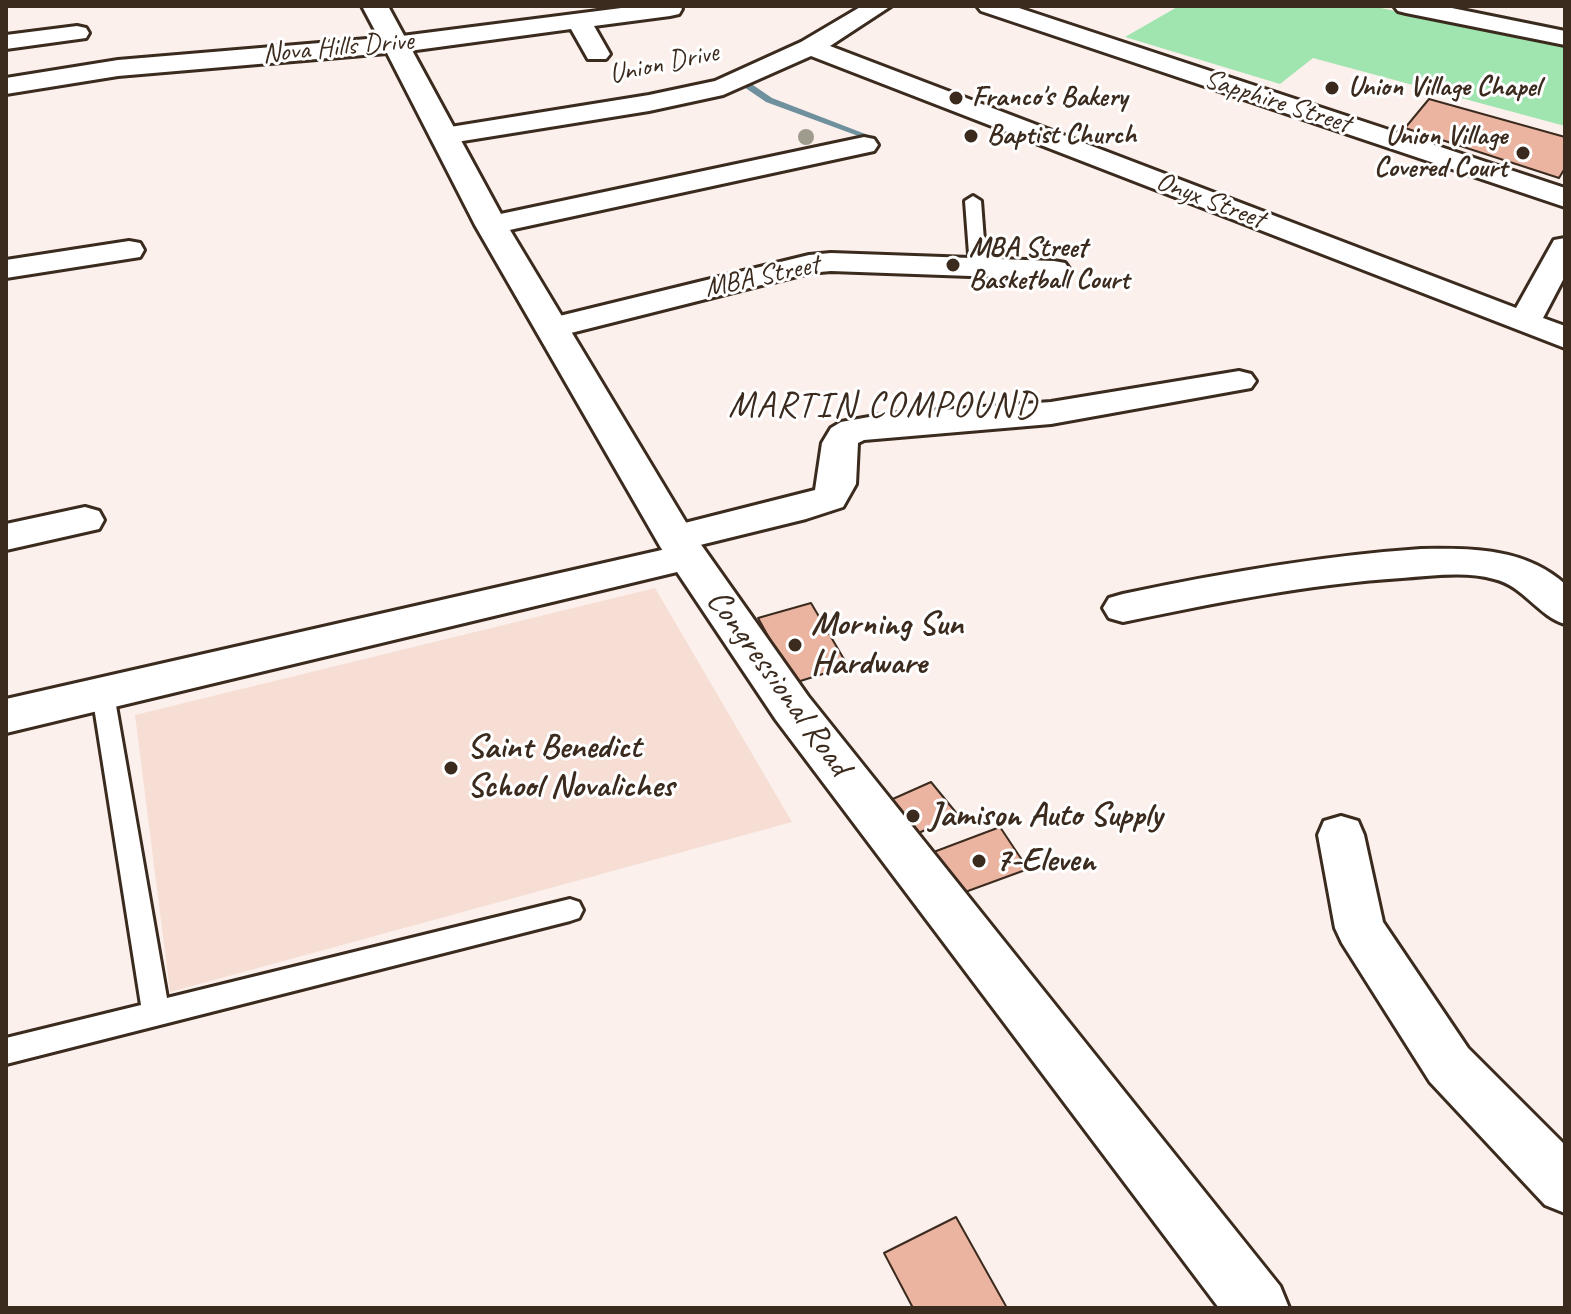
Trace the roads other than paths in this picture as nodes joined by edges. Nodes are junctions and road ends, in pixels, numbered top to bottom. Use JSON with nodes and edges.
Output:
{"nodes":[{"id":1,"x":375,"y":6,"type":"edge"},
{"id":2,"x":879,"y":6,"type":"edge"},
{"id":3,"x":989,"y":6,"type":"edge"},
{"id":4,"x":1406,"y":6,"type":"edge"},
{"id":5,"x":670,"y":9,"type":"dead end"},
{"id":6,"x":579,"y":21,"type":"junction"},
{"id":7,"x":77,"y":33,"type":"dead end"},
{"id":8,"x":1565,"y":38,"type":"edge"},
{"id":9,"x":6,"y":42,"type":"edge"},
{"id":10,"x":394,"y":45,"type":"junction"},
{"id":11,"x":810,"y":47,"type":"junction"},
{"id":12,"x":597,"y":54,"type":"dead end"},
{"id":13,"x":6,"y":86,"type":"edge"},
{"id":14,"x":444,"y":136,"type":"junction"},
{"id":15,"x":864,"y":145,"type":"dead end"},
{"id":16,"x":1565,"y":198,"type":"edge"},
{"id":17,"x":973,"y":201,"type":"dead end"},
{"id":18,"x":491,"y":225,"type":"junction"},
{"id":19,"x":1565,"y":247,"type":"edge"},
{"id":20,"x":129,"y":250,"type":"dead end"},
{"id":21,"x":978,"y":267,"type":"junction"},
{"id":22,"x":6,"y":269,"type":"edge"},
{"id":23,"x":1054,"y":270,"type":"dead end"},
{"id":24,"x":1524,"y":323,"type":"junction"},
{"id":25,"x":551,"y":328,"type":"junction"},
{"id":26,"x":1565,"y":338,"type":"edge"},
{"id":27,"x":1239,"y":381,"type":"dead end"},
{"id":28,"x":85,"y":520,"type":"dead end"},
{"id":29,"x":6,"y":537,"type":"edge"},
{"id":30,"x":682,"y":547,"type":"junction"},
{"id":31,"x":1123,"y":608,"type":"dead end"},
{"id":32,"x":1565,"y":610,"type":"edge"},
{"id":33,"x":103,"y":694,"type":"junction"},
{"id":34,"x":6,"y":716,"type":"edge"},
{"id":35,"x":1341,"y":835,"type":"dead end"},
{"id":36,"x":570,"y":910,"type":"dead end"},
{"id":37,"x":156,"y":1013,"type":"junction"},
{"id":38,"x":6,"y":1051,"type":"edge"},
{"id":39,"x":1565,"y":1185,"type":"edge"},
{"id":40,"x":1258,"y":1308,"type":"edge"}],
"edges":[{"from":1,"to":10,"type":"main road","name":"Congressional Road"},
{"from":2,"to":11,"type":"street","name":"Union Drive"},
{"from":3,"to":16,"type":"street","name":"Sapphire Street"},
{"from":4,"to":8,"type":"street"},
{"from":5,"to":6,"type":"street","name":"Nova Hills Drive"},
{"from":6,"to":10,"type":"street","name":"Nova Hills Drive"},
{"from":6,"to":12,"type":"street"},
{"from":7,"to":9,"type":"street"},
{"from":10,"to":13,"type":"main road","name":"Nova Hills Drive"},
{"from":10,"to":14,"type":"main road","name":"Congressional Road"},
{"from":11,"to":14,"type":"street","name":"Union Drive"},
{"from":11,"to":24,"type":"street","name":"Onyx Street"},
{"from":14,"to":18,"type":"main road","name":"Congressional Road"},
{"from":15,"to":18,"type":"street"},
{"from":17,"to":21,"type":"lane"},
{"from":18,"to":25,"type":"main road","name":"Congressional Road"},
{"from":19,"to":24,"type":"street"},
{"from":20,"to":22,"type":"street"},
{"from":21,"to":23,"type":"street","name":"MBA Street"},
{"from":21,"to":25,"type":"street","name":"MBA Street"},
{"from":24,"to":26,"type":"street","name":"Onyx Street"},
{"from":25,"to":30,"type":"main road","name":"Congressional Road"},
{"from":27,"to":30,"type":"street"},
{"from":28,"to":29,"type":"street"},
{"from":30,"to":33,"type":"street"},
{"from":30,"to":40,"type":"main road","name":"Congressional Road"},
{"from":31,"to":32,"type":"street"},
{"from":33,"to":34,"type":"street"},
{"from":33,"to":37,"type":"lane"},
{"from":35,"to":39,"type":"street"},
{"from":36,"to":37,"type":"lane"},
{"from":37,"to":38,"type":"lane"}]}
